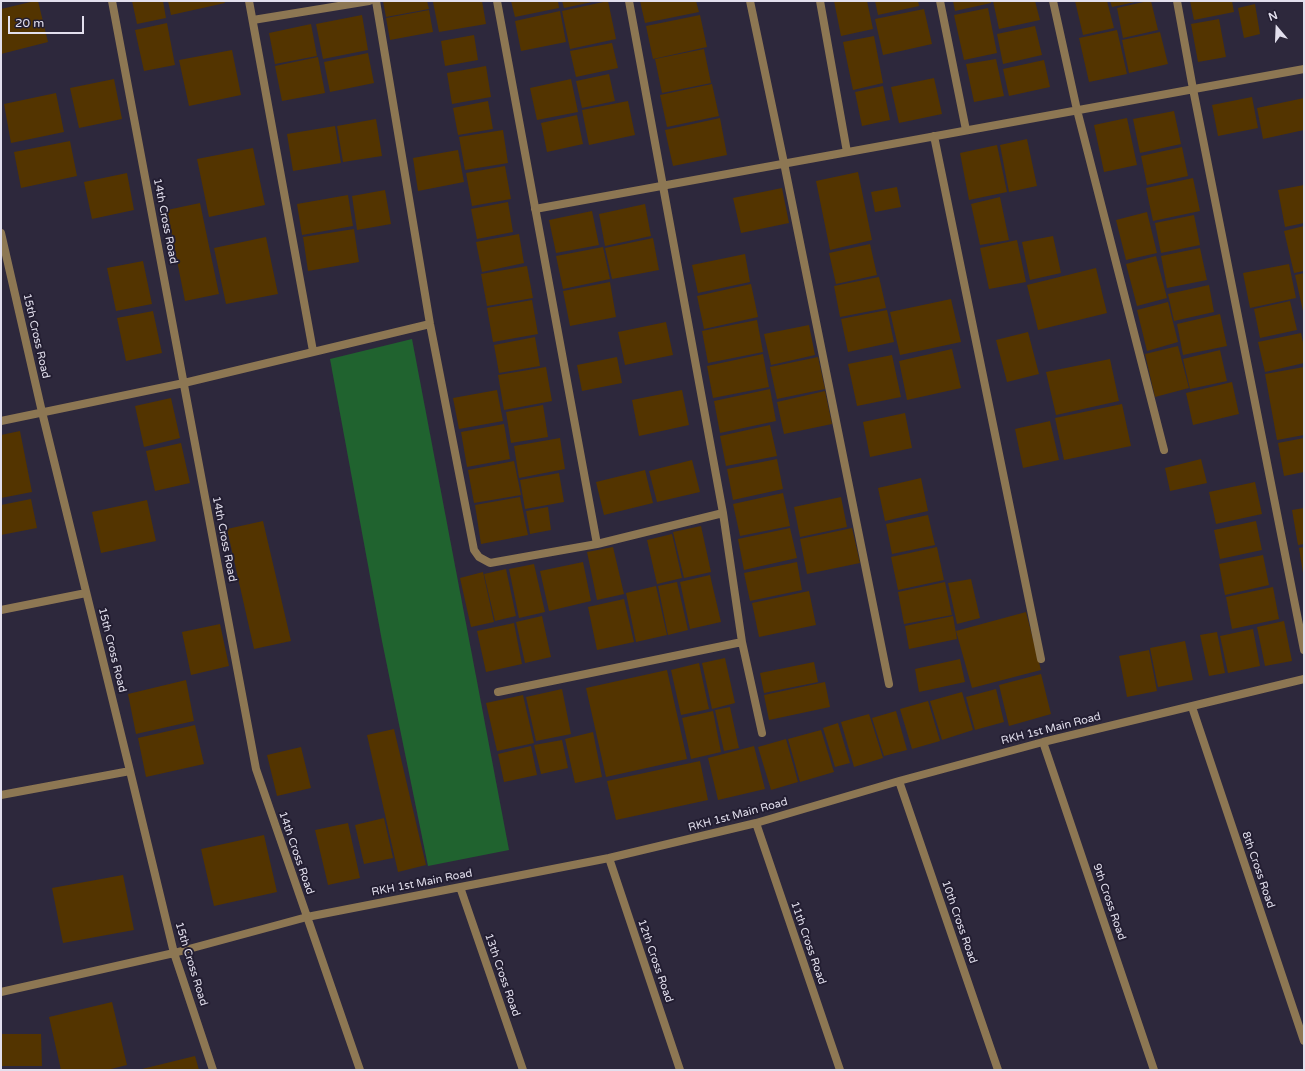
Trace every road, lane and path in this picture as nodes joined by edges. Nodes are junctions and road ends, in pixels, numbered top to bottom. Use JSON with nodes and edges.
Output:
{"nodes":[{"id":1,"x":112,"y":1,"type":"edge"},
{"id":2,"x":249,"y":1,"type":"edge"},
{"id":3,"x":369,"y":1,"type":"edge"},
{"id":4,"x":376,"y":1,"type":"edge"},
{"id":5,"x":497,"y":1,"type":"edge"},
{"id":6,"x":629,"y":1,"type":"edge"},
{"id":7,"x":750,"y":1,"type":"edge"},
{"id":8,"x":820,"y":1,"type":"edge"},
{"id":9,"x":940,"y":1,"type":"edge"},
{"id":10,"x":1053,"y":1,"type":"edge"},
{"id":11,"x":1177,"y":1,"type":"edge"},
{"id":12,"x":253,"y":20,"type":"junction"},
{"id":13,"x":1304,"y":69,"type":"edge"},
{"id":14,"x":1193,"y":89,"type":"junction"},
{"id":15,"x":1077,"y":110,"type":"junction"},
{"id":16,"x":966,"y":130,"type":"junction"},
{"id":17,"x":934,"y":136,"type":"junction"},
{"id":18,"x":847,"y":152,"type":"junction"},
{"id":19,"x":784,"y":163,"type":"junction"},
{"id":20,"x":663,"y":185,"type":"junction"},
{"id":21,"x":535,"y":209,"type":"junction"},
{"id":22,"x":1,"y":233,"type":"edge"},
{"id":23,"x":430,"y":324,"type":"junction"},
{"id":24,"x":313,"y":352,"type":"junction"},
{"id":25,"x":184,"y":382,"type":"junction"},
{"id":26,"x":42,"y":412,"type":"junction"},
{"id":27,"x":1,"y":421,"type":"edge"},
{"id":28,"x":1164,"y":450,"type":"dead end"},
{"id":29,"x":723,"y":513,"type":"junction"},
{"id":30,"x":598,"y":544,"type":"junction"},
{"id":31,"x":86,"y":593,"type":"junction"},
{"id":32,"x":1,"y":610,"type":"edge"},
{"id":33,"x":742,"y":642,"type":"junction"},
{"id":34,"x":1304,"y":650,"type":"edge"},
{"id":35,"x":1041,"y":659,"type":"dead end"},
{"id":36,"x":1304,"y":679,"type":"edge"},
{"id":37,"x":889,"y":684,"type":"dead end"},
{"id":38,"x":498,"y":692,"type":"dead end"},
{"id":39,"x":1192,"y":707,"type":"junction"},
{"id":40,"x":762,"y":734,"type":"dead end"},
{"id":41,"x":1043,"y":742,"type":"junction"},
{"id":42,"x":130,"y":771,"type":"junction"},
{"id":43,"x":899,"y":781,"type":"junction"},
{"id":44,"x":1,"y":795,"type":"edge"},
{"id":45,"x":756,"y":822,"type":"junction"},
{"id":46,"x":609,"y":858,"type":"junction"},
{"id":47,"x":460,"y":887,"type":"junction"},
{"id":48,"x":307,"y":917,"type":"junction"},
{"id":49,"x":174,"y":954,"type":"junction"},
{"id":50,"x":1,"y":992,"type":"edge"},
{"id":51,"x":1304,"y":1041,"type":"edge"},
{"id":52,"x":213,"y":1070,"type":"edge"},
{"id":53,"x":360,"y":1070,"type":"edge"},
{"id":54,"x":523,"y":1070,"type":"edge"},
{"id":55,"x":680,"y":1070,"type":"edge"},
{"id":56,"x":840,"y":1070,"type":"edge"},
{"id":57,"x":998,"y":1070,"type":"edge"},
{"id":58,"x":1154,"y":1070,"type":"edge"}],
"edges":[{"from":1,"to":25,"type":"street","name":"14th Cross Road"},
{"from":2,"to":12,"type":"street"},
{"from":3,"to":12,"type":"street"},
{"from":4,"to":23,"type":"street"},
{"from":5,"to":21,"type":"street"},
{"from":6,"to":20,"type":"street"},
{"from":7,"to":19,"type":"street"},
{"from":8,"to":18,"type":"street"},
{"from":9,"to":16,"type":"street"},
{"from":10,"to":15,"type":"street"},
{"from":11,"to":14,"type":"street"},
{"from":12,"to":24,"type":"street"},
{"from":13,"to":14,"type":"street"},
{"from":14,"to":15,"type":"street"},
{"from":14,"to":34,"type":"street"},
{"from":15,"to":16,"type":"street"},
{"from":15,"to":28,"type":"street"},
{"from":16,"to":17,"type":"street"},
{"from":17,"to":18,"type":"street"},
{"from":17,"to":35,"type":"street"},
{"from":18,"to":19,"type":"street"},
{"from":19,"to":20,"type":"street"},
{"from":19,"to":37,"type":"street"},
{"from":20,"to":21,"type":"street"},
{"from":20,"to":29,"type":"street"},
{"from":21,"to":30,"type":"street"},
{"from":22,"to":26,"type":"street","name":"15th Cross Road"},
{"from":23,"to":24,"type":"street"},
{"from":23,"to":30,"type":"street"},
{"from":24,"to":25,"type":"street"},
{"from":25,"to":26,"type":"street"},
{"from":25,"to":48,"type":"street","name":"14th Cross Road"},
{"from":26,"to":27,"type":"street"},
{"from":26,"to":31,"type":"street","name":"15th Cross Road"},
{"from":29,"to":30,"type":"street"},
{"from":29,"to":33,"type":"street"},
{"from":31,"to":32,"type":"street"},
{"from":31,"to":42,"type":"street","name":"15th Cross Road"},
{"from":33,"to":38,"type":"street"},
{"from":33,"to":40,"type":"street"},
{"from":36,"to":39,"type":"street","name":"RKH 1st Main Road"},
{"from":39,"to":41,"type":"street","name":"RKH 1st Main Road"},
{"from":39,"to":51,"type":"street","name":"8th Cross Road"},
{"from":41,"to":43,"type":"street","name":"RKH 1st Main Road"},
{"from":41,"to":58,"type":"street","name":"9th Cross Road"},
{"from":42,"to":44,"type":"street"},
{"from":42,"to":49,"type":"street","name":"15th Cross Road"},
{"from":43,"to":45,"type":"street","name":"RKH 1st Main Road"},
{"from":43,"to":57,"type":"street","name":"10th Cross Road"},
{"from":45,"to":46,"type":"street","name":"RKH 1st Main Road"},
{"from":45,"to":56,"type":"street","name":"11th Cross Road"},
{"from":46,"to":47,"type":"street","name":"RKH 1st Main Road"},
{"from":46,"to":55,"type":"street","name":"12th Cross Road"},
{"from":47,"to":48,"type":"street","name":"RKH 1st Main Road"},
{"from":47,"to":54,"type":"street","name":"13th Cross Road"},
{"from":48,"to":49,"type":"street","name":"RKH 1st Main Road"},
{"from":48,"to":53,"type":"street","name":"14th Cross Road"},
{"from":49,"to":50,"type":"street","name":"RKH 1st Main Road"},
{"from":49,"to":52,"type":"street","name":"15th Cross Road"}]}
